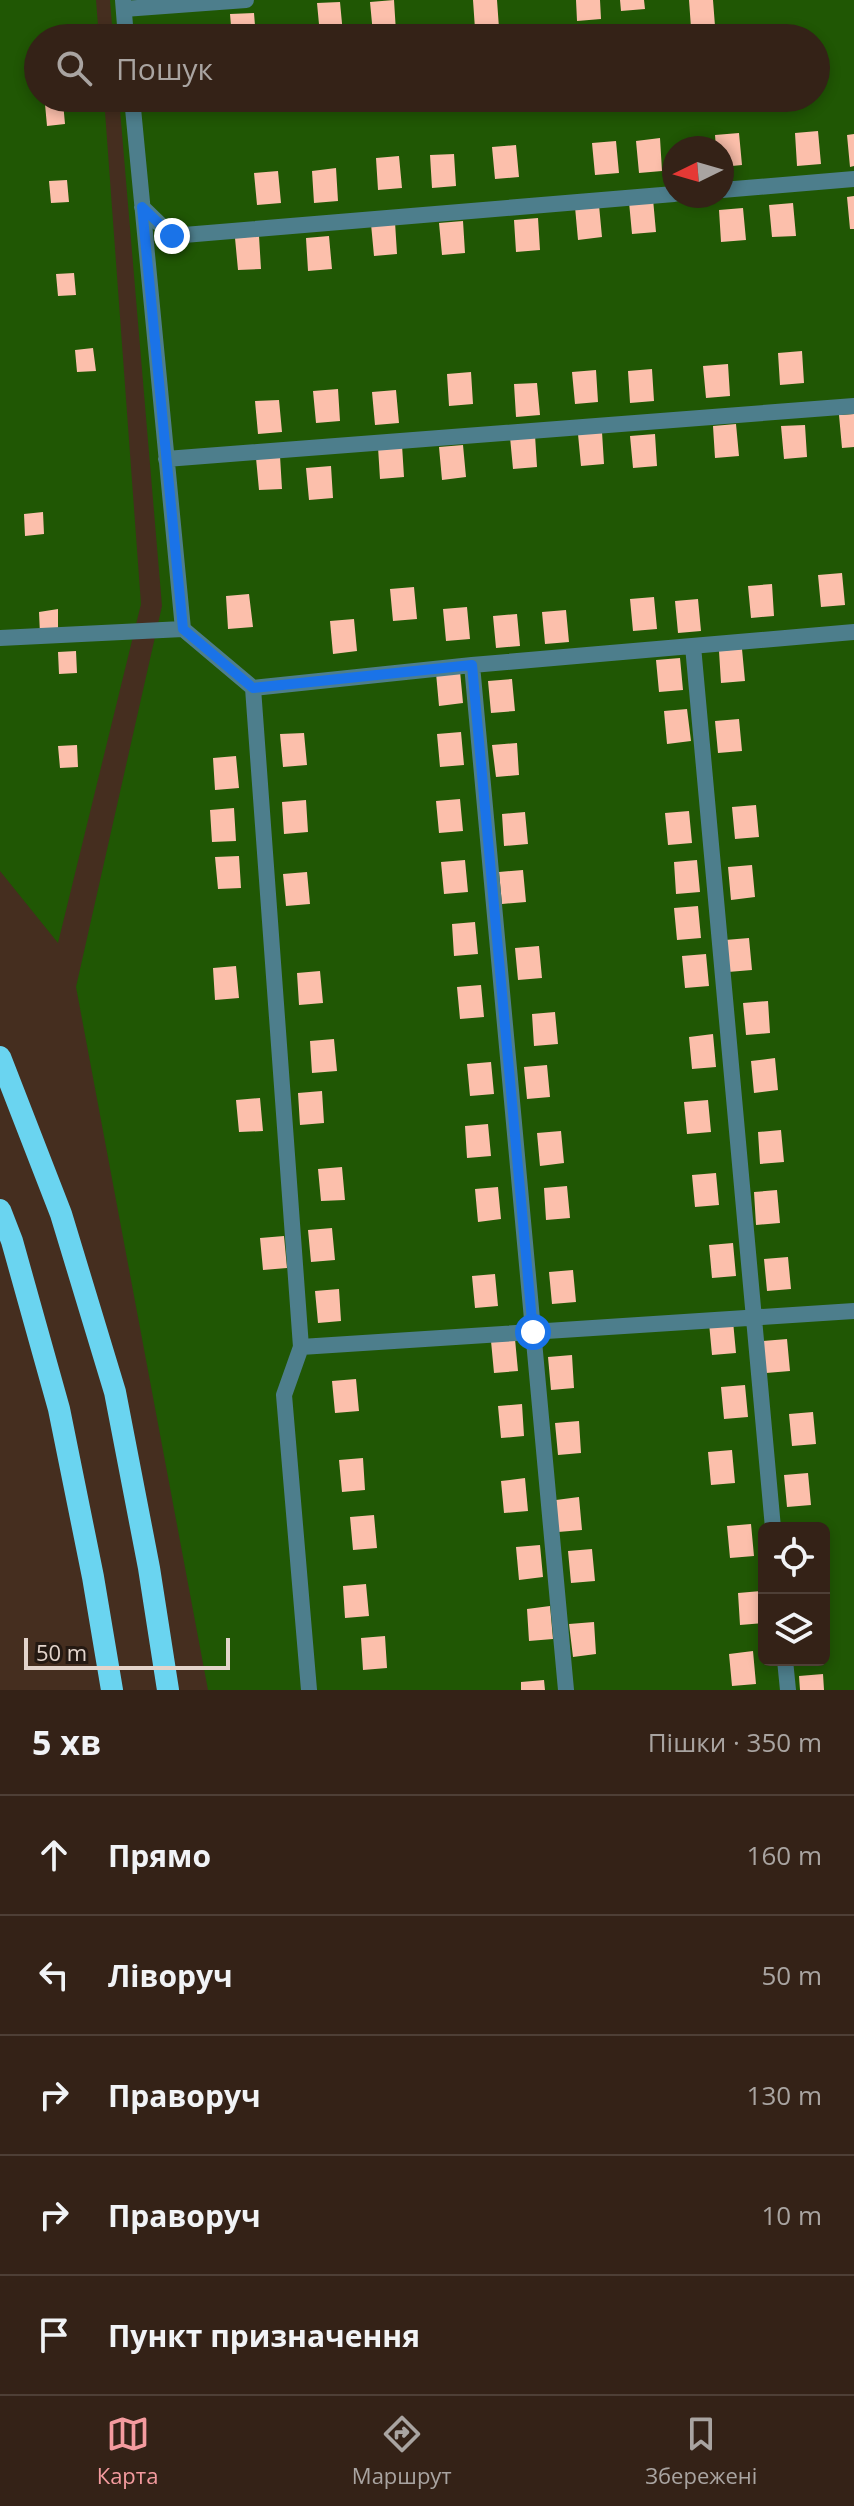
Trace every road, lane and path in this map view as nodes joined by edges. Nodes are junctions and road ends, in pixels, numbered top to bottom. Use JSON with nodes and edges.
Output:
{"nodes":[{"id":1,"x":246,"y":0,"type":"edge"},
{"id":2,"x":123,"y":5,"type":"edge"},
{"id":3,"x":133,"y":112,"type":"edge"},
{"id":4,"x":854,"y":179,"type":"edge"},
{"id":5,"x":734,"y":189,"type":"edge"},
{"id":6,"x":662,"y":195,"type":"edge"},
{"id":7,"x":142,"y":207,"type":"junction"},
{"id":8,"x":854,"y":406,"type":"edge"},
{"id":9,"x":166,"y":459,"type":"junction"},
{"id":10,"x":183,"y":629,"type":"junction"},
{"id":11,"x":854,"y":632,"type":"edge"},
{"id":12,"x":0,"y":638,"type":"edge"},
{"id":13,"x":693,"y":646,"type":"junction"},
{"id":14,"x":472,"y":665,"type":"junction"},
{"id":15,"x":253,"y":688,"type":"junction"},
{"id":16,"x":0,"y":1057,"type":"edge"},
{"id":17,"x":0,"y":1210,"type":"edge"},
{"id":18,"x":854,"y":1311,"type":"edge"},
{"id":19,"x":754,"y":1318,"type":"junction"},
{"id":20,"x":533,"y":1332,"type":"junction"},
{"id":21,"x":301,"y":1347,"type":"junction"},
{"id":22,"x":772,"y":1522,"type":"edge"},
{"id":23,"x":786,"y":1666,"type":"edge"},
{"id":24,"x":112,"y":1690,"type":"edge"},
{"id":25,"x":168,"y":1690,"type":"edge"},
{"id":26,"x":309,"y":1690,"type":"edge"},
{"id":27,"x":566,"y":1690,"type":"edge"},
{"id":28,"x":788,"y":1690,"type":"edge"}],
"edges":[{"from":1,"to":2,"type":"street"},
{"from":3,"to":7,"type":"street"},
{"from":4,"to":5,"type":"street"},
{"from":6,"to":7,"type":"street"},
{"from":7,"to":9,"type":"street"},
{"from":8,"to":9,"type":"street"},
{"from":9,"to":10,"type":"street"},
{"from":10,"to":12,"type":"street"},
{"from":10,"to":15,"type":"street"},
{"from":11,"to":13,"type":"street"},
{"from":13,"to":14,"type":"street"},
{"from":13,"to":19,"type":"street"},
{"from":14,"to":15,"type":"street"},
{"from":14,"to":20,"type":"street"},
{"from":15,"to":21,"type":"street"},
{"from":16,"to":25,"type":"highway"},
{"from":17,"to":24,"type":"highway"},
{"from":18,"to":19,"type":"street"},
{"from":19,"to":20,"type":"street"},
{"from":19,"to":22,"type":"street"},
{"from":20,"to":21,"type":"street"},
{"from":20,"to":27,"type":"street"},
{"from":21,"to":26,"type":"street"},
{"from":23,"to":28,"type":"street"}]}
